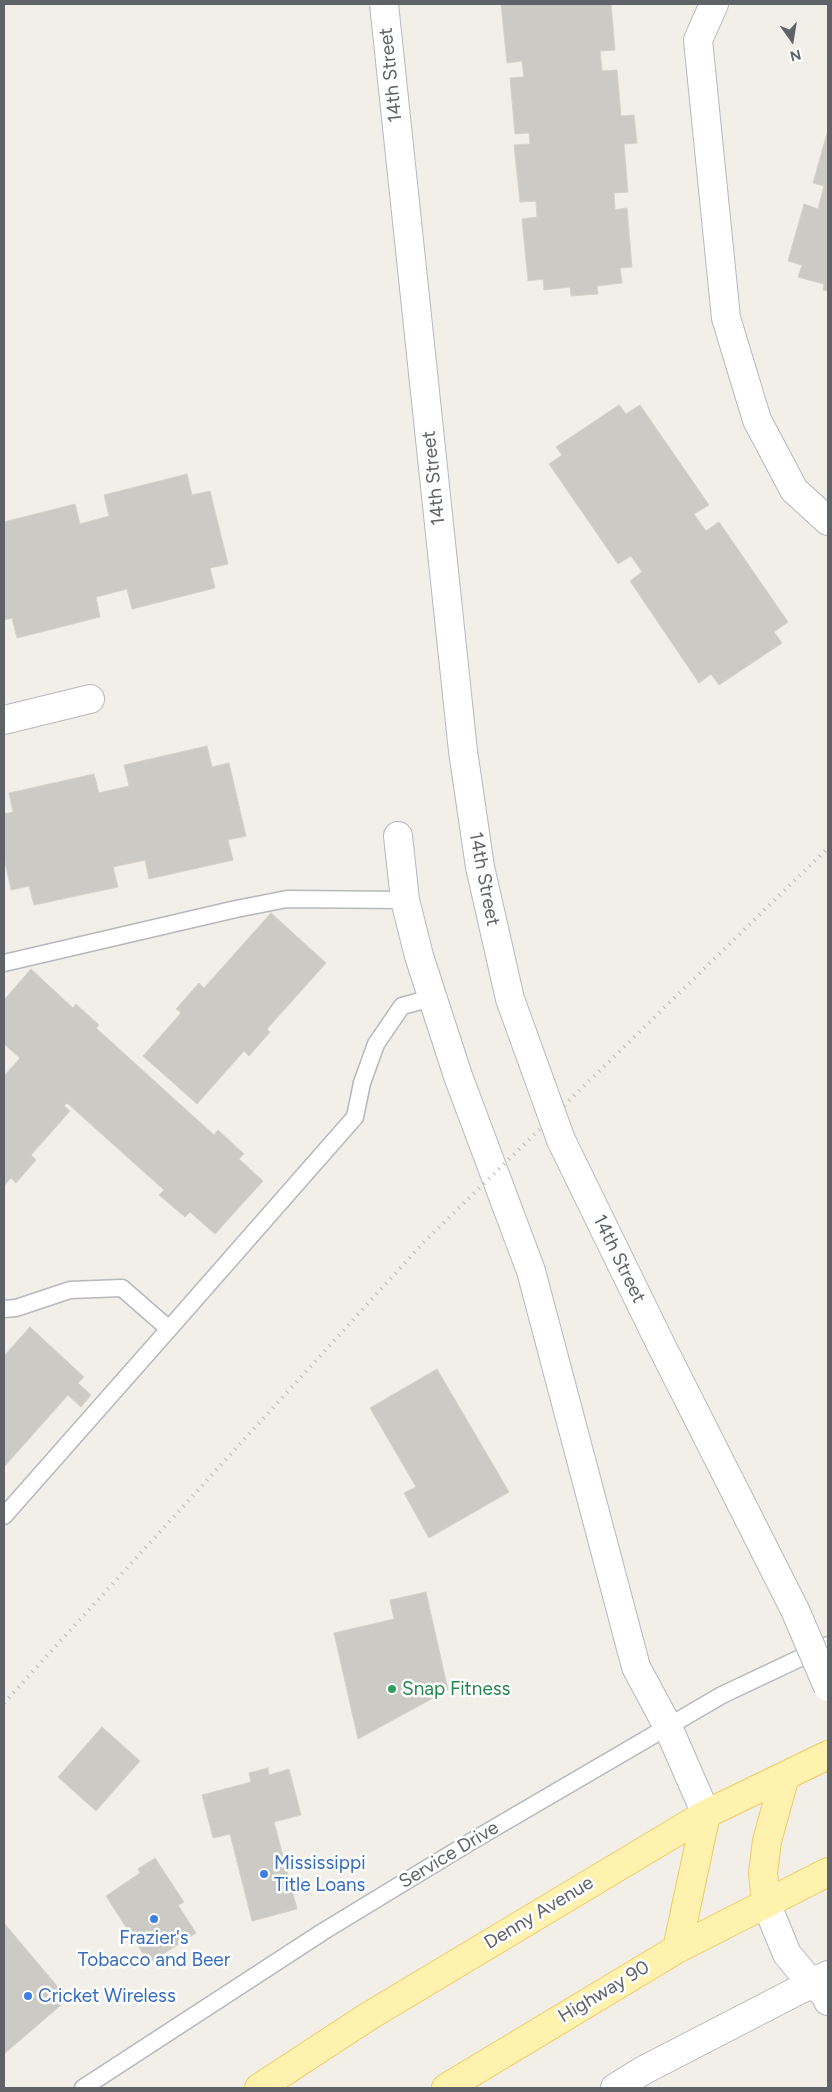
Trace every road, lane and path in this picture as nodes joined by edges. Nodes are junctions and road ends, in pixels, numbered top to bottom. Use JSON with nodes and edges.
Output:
{"nodes":[{"id":1,"x":384,"y":4,"type":"edge"},
{"id":2,"x":714,"y":4,"type":"edge"},
{"id":3,"x":828,"y":521,"type":"edge"},
{"id":4,"x":90,"y":699,"type":"dead end"},
{"id":5,"x":4,"y":720,"type":"edge"},
{"id":6,"x":398,"y":836,"type":"dead end"},
{"id":7,"x":405,"y":900,"type":"junction"},
{"id":8,"x":4,"y":963,"type":"edge"},
{"id":9,"x":432,"y":998,"type":"junction"},
{"id":10,"x":4,"y":1309,"type":"edge"},
{"id":11,"x":169,"y":1329,"type":"junction"},
{"id":12,"x":4,"y":1516,"type":"edge"},
{"id":13,"x":828,"y":1645,"type":"edge"},
{"id":14,"x":828,"y":1687,"type":"edge"},
{"id":15,"x":668,"y":1727,"type":"junction"},
{"id":16,"x":828,"y":1755,"type":"edge"},
{"id":17,"x":784,"y":1776,"type":"junction"},
{"id":18,"x":706,"y":1814,"type":"junction"},
{"id":19,"x":828,"y":1872,"type":"edge"},
{"id":20,"x":766,"y":1903,"type":"junction"},
{"id":21,"x":677,"y":1949,"type":"junction"},
{"id":22,"x":822,"y":1986,"type":"edge"},
{"id":23,"x":308,"y":2057,"type":"junction"},
{"id":24,"x":83,"y":2088,"type":"edge"},
{"id":25,"x":259,"y":2088,"type":"edge"},
{"id":26,"x":289,"y":2088,"type":"edge"},
{"id":27,"x":446,"y":2088,"type":"edge"},
{"id":28,"x":615,"y":2088,"type":"edge"}],
"edges":[{"from":1,"to":14,"type":"street","name":"14th Street","bridge":true},
{"from":2,"to":3,"type":"street"},
{"from":4,"to":5,"type":"street"},
{"from":6,"to":7,"type":"street"},
{"from":7,"to":8,"type":"lane"},
{"from":7,"to":9,"type":"street"},
{"from":9,"to":11,"type":"lane"},
{"from":9,"to":15,"type":"street"},
{"from":10,"to":11,"type":"lane"},
{"from":11,"to":12,"type":"lane"},
{"from":13,"to":15,"type":"lane","name":"Service Drive"},
{"from":15,"to":18,"type":"street"},
{"from":15,"to":24,"type":"lane","name":"Service Drive"},
{"from":16,"to":17,"type":"main road","name":"Denny Avenue"},
{"from":17,"to":18,"type":"main road","name":"Denny Avenue"},
{"from":17,"to":20,"type":"main road"},
{"from":18,"to":21,"type":"main road"},
{"from":18,"to":23,"type":"main road","name":"Denny Avenue"},
{"from":19,"to":20,"type":"main road"},
{"from":20,"to":21,"type":"main road","name":"Highway 90"},
{"from":20,"to":22,"type":"street"},
{"from":21,"to":27,"type":"main road","name":"Highway 90"},
{"from":22,"to":28,"type":"street"},
{"from":23,"to":25,"type":"main road","name":"Denny Avenue"},
{"from":23,"to":26,"type":"main road"}]}
